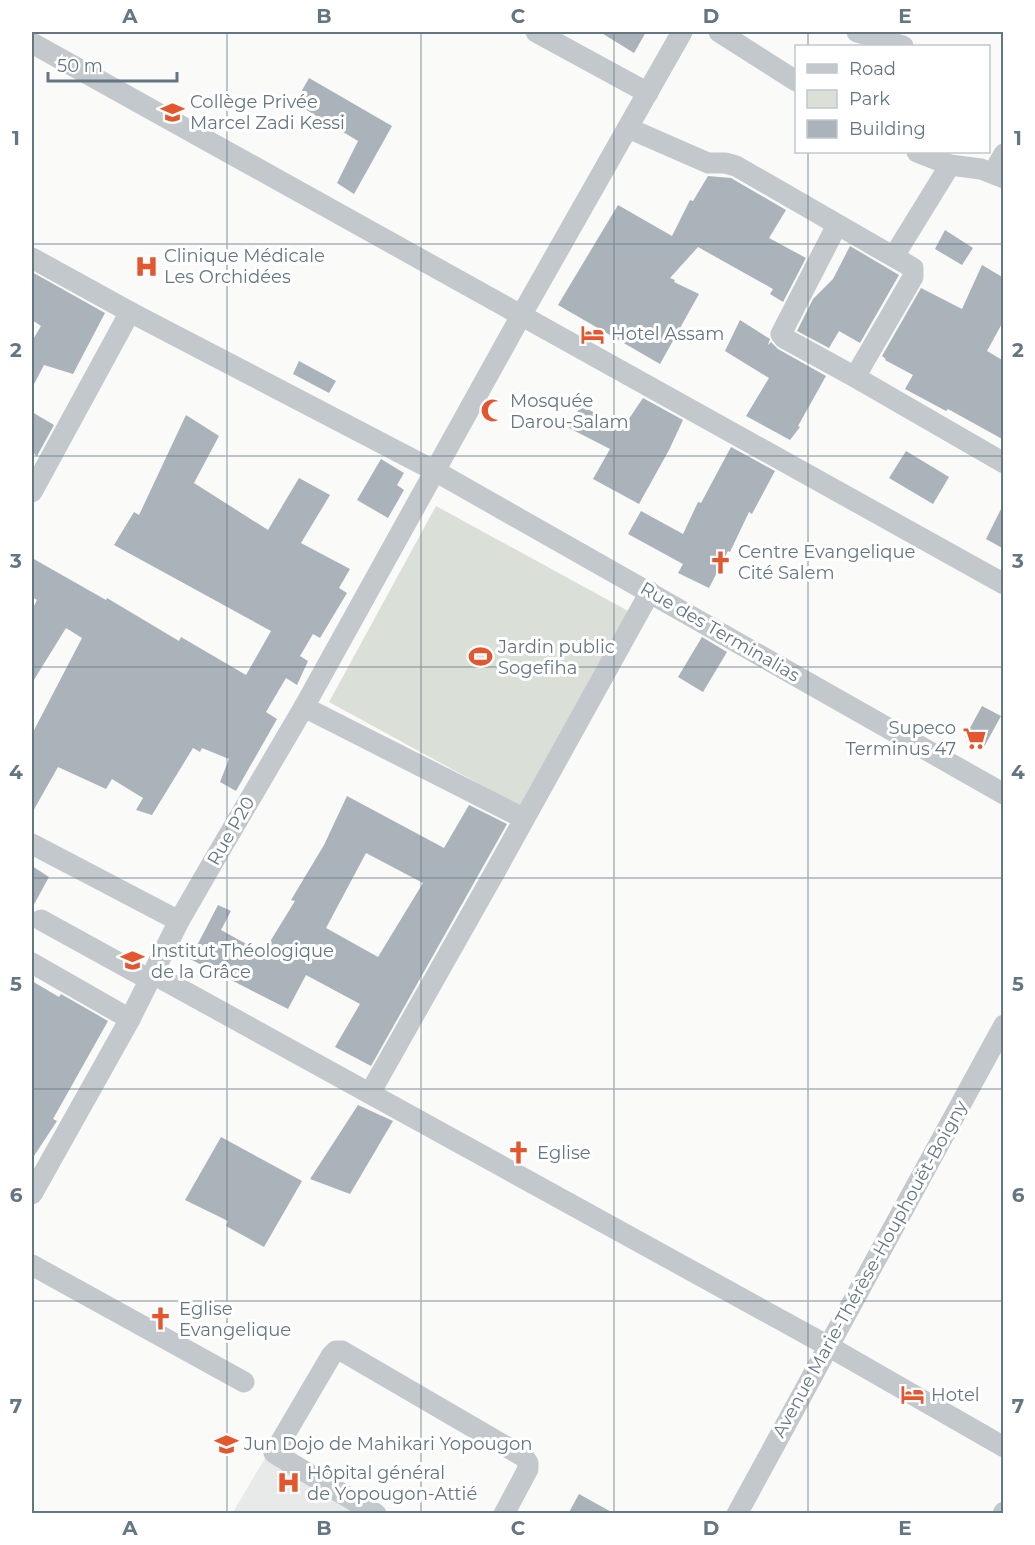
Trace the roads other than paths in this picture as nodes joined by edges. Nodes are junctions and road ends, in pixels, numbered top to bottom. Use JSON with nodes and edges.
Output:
{"nodes":[{"id":1,"x":536,"y":32,"type":"edge"},
{"id":2,"x":682,"y":32,"type":"edge"},
{"id":3,"x":719,"y":32,"type":"edge"},
{"id":4,"x":857,"y":32,"type":"edge"},
{"id":5,"x":32,"y":43,"type":"edge"},
{"id":6,"x":900,"y":45,"type":"edge"},
{"id":7,"x":795,"y":80,"type":"edge"},
{"id":8,"x":648,"y":93,"type":"junction"},
{"id":9,"x":628,"y":128,"type":"junction"},
{"id":10,"x":920,"y":153,"type":"edge"},
{"id":11,"x":1004,"y":154,"type":"edge"},
{"id":12,"x":950,"y":165,"type":"junction"},
{"id":13,"x":998,"y":175,"type":"edge"},
{"id":14,"x":837,"y":225,"type":"junction"},
{"id":15,"x":894,"y":256,"type":"junction"},
{"id":16,"x":32,"y":258,"type":"edge"},
{"id":17,"x":130,"y":312,"type":"junction"},
{"id":18,"x":522,"y":314,"type":"junction"},
{"id":19,"x":855,"y":377,"type":"junction"},
{"id":20,"x":1004,"y":463,"type":"edge"},
{"id":21,"x":435,"y":471,"type":"junction"},
{"id":22,"x":32,"y":492,"type":"edge"},
{"id":23,"x":1004,"y":584,"type":"edge"},
{"id":24,"x":650,"y":592,"type":"junction"},
{"id":25,"x":304,"y":707,"type":"junction"},
{"id":26,"x":1004,"y":794,"type":"edge"},
{"id":27,"x":523,"y":818,"type":"junction"},
{"id":28,"x":32,"y":844,"type":"edge"},
{"id":29,"x":41,"y":920,"type":"dead end"},
{"id":30,"x":180,"y":921,"type":"junction"},
{"id":31,"x":32,"y":963,"type":"edge"},
{"id":32,"x":152,"y":977,"type":"junction"},
{"id":33,"x":130,"y":1019,"type":"junction"},
{"id":34,"x":1004,"y":1025,"type":"edge"},
{"id":35,"x":370,"y":1093,"type":"junction"},
{"id":36,"x":32,"y":1192,"type":"edge"},
{"id":37,"x":32,"y":1265,"type":"edge"},
{"id":38,"x":828,"y":1346,"type":"junction"},
{"id":39,"x":244,"y":1382,"type":"dead end"},
{"id":40,"x":1004,"y":1447,"type":"edge"},
{"id":41,"x":376,"y":1514,"type":"edge"},
{"id":42,"x":504,"y":1514,"type":"edge"},
{"id":43,"x":737,"y":1514,"type":"edge"}],
"edges":[{"from":1,"to":8,"type":"street"},
{"from":2,"to":8,"type":"street","name":"Rue P20"},
{"from":3,"to":7,"type":"street"},
{"from":4,"to":6,"type":"street"},
{"from":5,"to":18,"type":"street"},
{"from":8,"to":9,"type":"street","name":"Rue P20"},
{"from":9,"to":14,"type":"street"},
{"from":9,"to":18,"type":"street","name":"Rue P20"},
{"from":10,"to":12,"type":"street"},
{"from":11,"to":13,"type":"street"},
{"from":12,"to":13,"type":"street"},
{"from":12,"to":15,"type":"street"},
{"from":14,"to":15,"type":"street"},
{"from":14,"to":19,"type":"street"},
{"from":15,"to":19,"type":"street"},
{"from":16,"to":17,"type":"street","name":"Rue des Terminalias"},
{"from":17,"to":21,"type":"street","name":"Rue des Terminalias"},
{"from":17,"to":22,"type":"street"},
{"from":18,"to":21,"type":"street","name":"Rue P20"},
{"from":18,"to":23,"type":"street"},
{"from":19,"to":20,"type":"street"},
{"from":21,"to":24,"type":"street","name":"Rue des Terminalias"},
{"from":21,"to":25,"type":"street","name":"Rue P20"},
{"from":24,"to":26,"type":"street","name":"Rue des Terminalias"},
{"from":24,"to":27,"type":"street"},
{"from":25,"to":27,"type":"street"},
{"from":25,"to":30,"type":"street","name":"Rue P20"},
{"from":27,"to":35,"type":"street"},
{"from":28,"to":30,"type":"street"},
{"from":29,"to":32,"type":"street"},
{"from":30,"to":32,"type":"street","name":"Rue P20"},
{"from":31,"to":33,"type":"street"},
{"from":32,"to":33,"type":"street","name":"Rue P20"},
{"from":32,"to":35,"type":"street"},
{"from":33,"to":36,"type":"street","name":"Rue P20"},
{"from":34,"to":38,"type":"street","name":"Avenue Marie-Thérèse-Houphouët-Boigny"},
{"from":35,"to":38,"type":"street"},
{"from":37,"to":39,"type":"street"},
{"from":38,"to":40,"type":"street"},
{"from":38,"to":43,"type":"street","name":"Avenue Marie-Thérèse-Houphouët-Boigny"},
{"from":41,"to":42,"type":"street"}]}
